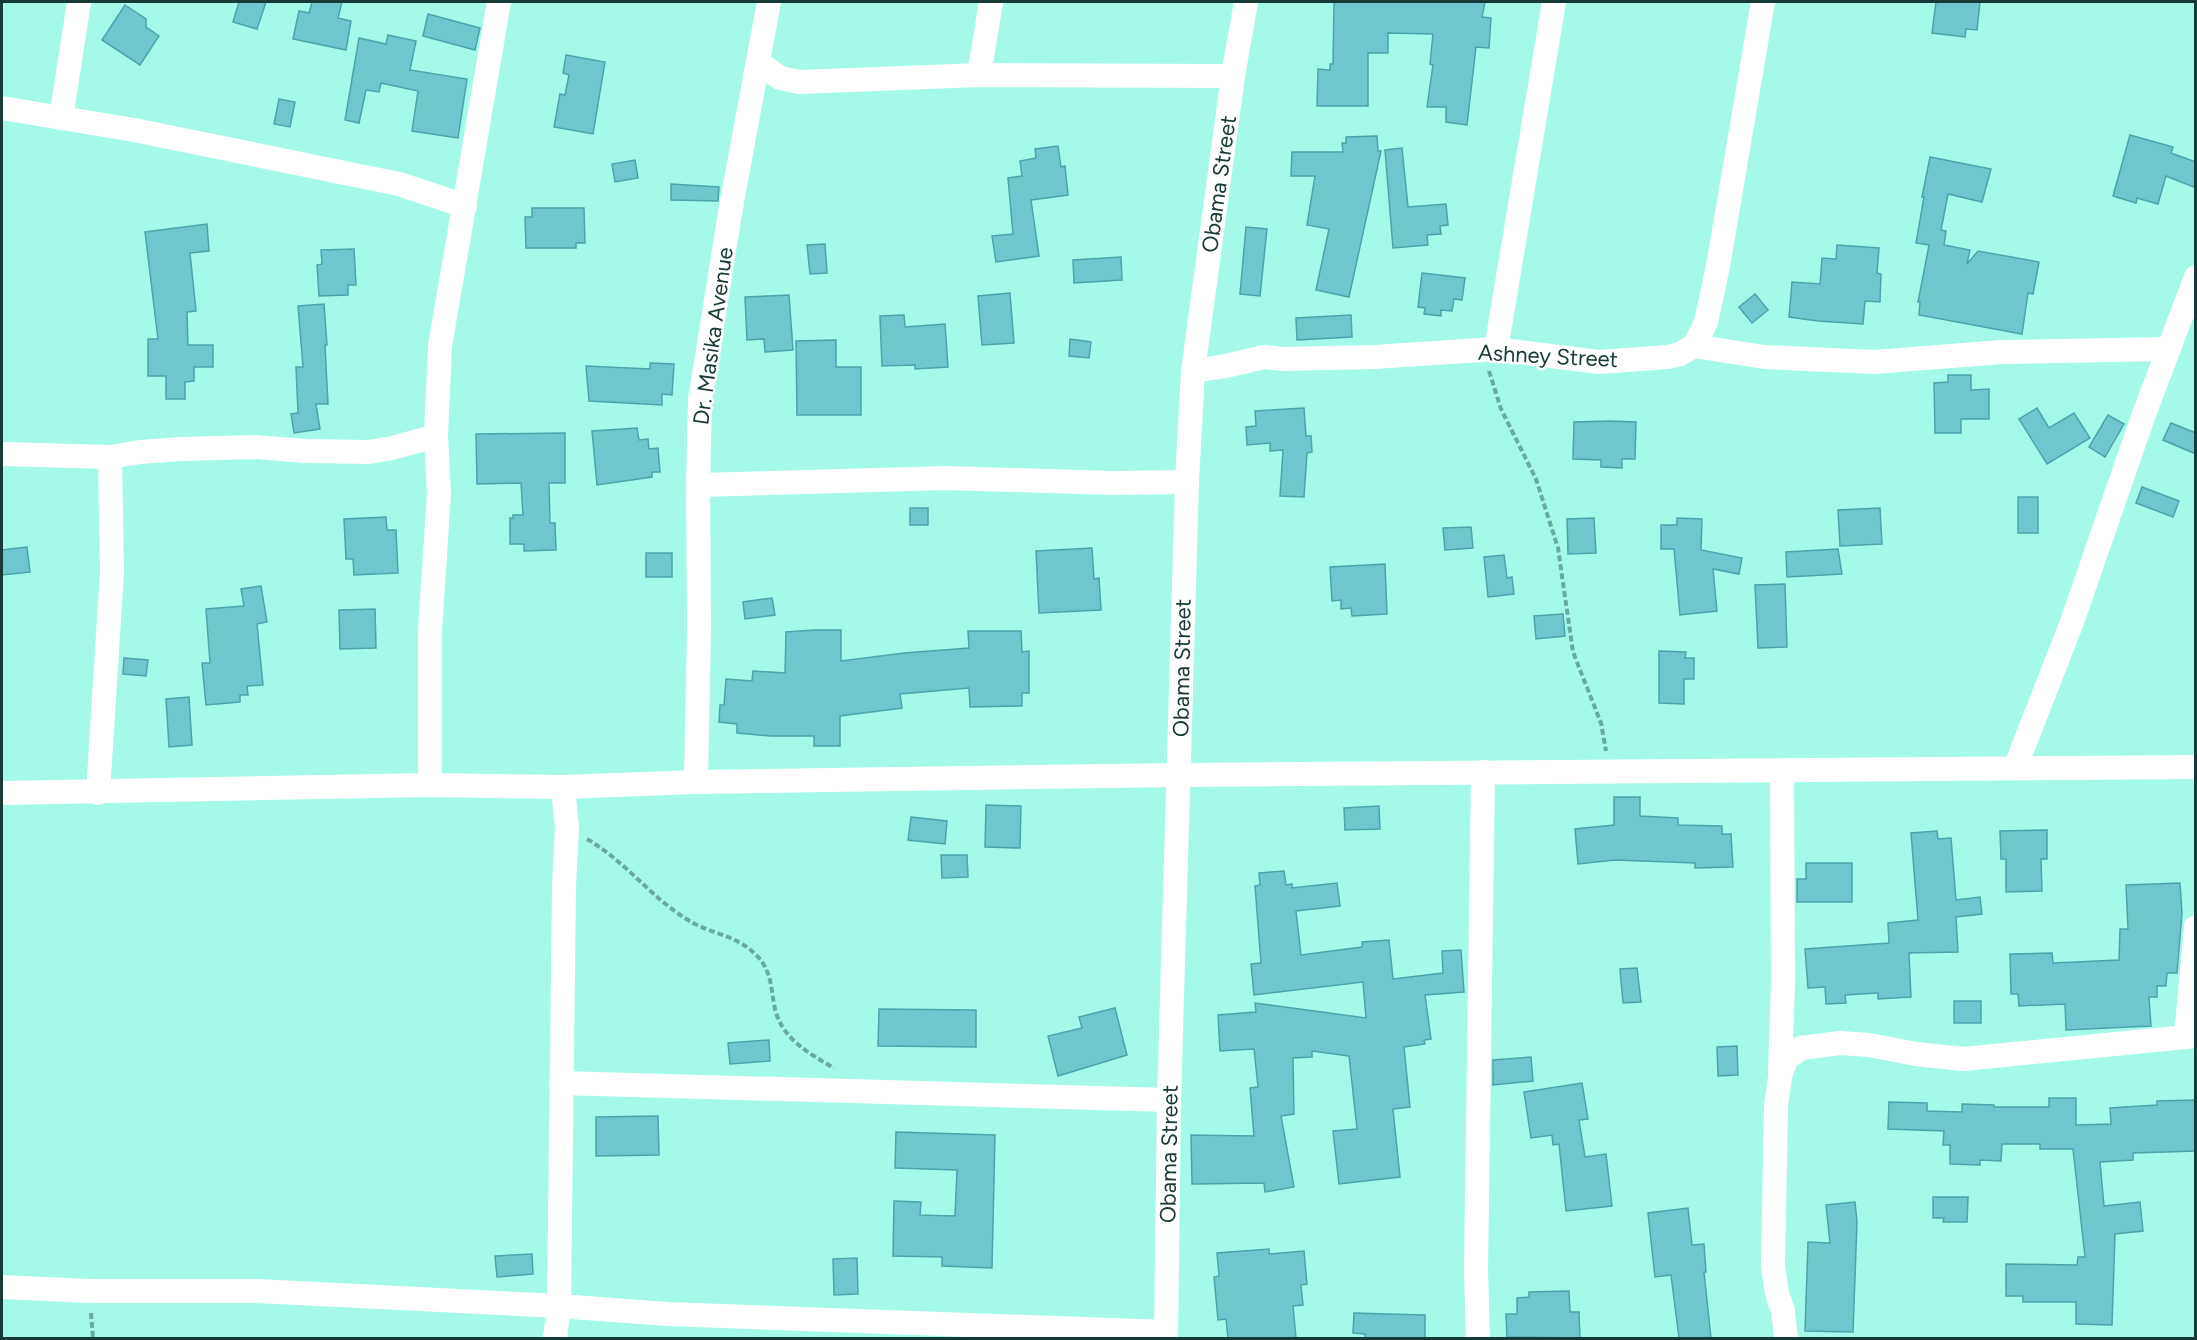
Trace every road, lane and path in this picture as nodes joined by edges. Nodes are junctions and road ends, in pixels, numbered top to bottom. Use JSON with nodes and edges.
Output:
{"nodes":[{"id":1,"x":79,"y":2,"type":"edge"},
{"id":2,"x":500,"y":2,"type":"edge"},
{"id":3,"x":769,"y":2,"type":"edge"},
{"id":4,"x":991,"y":2,"type":"edge"},
{"id":5,"x":1246,"y":2,"type":"edge"},
{"id":6,"x":1554,"y":2,"type":"edge"},
{"id":7,"x":1763,"y":2,"type":"edge"},
{"id":8,"x":758,"y":62,"type":"junction"},
{"id":9,"x":979,"y":75,"type":"junction"},
{"id":10,"x":1233,"y":76,"type":"junction"},
{"id":11,"x":2,"y":108,"type":"edge"},
{"id":12,"x":61,"y":118,"type":"junction"},
{"id":13,"x":465,"y":206,"type":"junction"},
{"id":14,"x":2196,"y":277,"type":"edge"},
{"id":15,"x":1694,"y":346,"type":"junction"},
{"id":16,"x":2168,"y":349,"type":"junction"},
{"id":17,"x":1485,"y":350,"type":"junction"},
{"id":18,"x":1193,"y":371,"type":"junction"},
{"id":19,"x":436,"y":435,"type":"junction"},
{"id":20,"x":2,"y":454,"type":"edge"},
{"id":21,"x":110,"y":457,"type":"junction"},
{"id":22,"x":1187,"y":482,"type":"junction"},
{"id":23,"x":698,"y":485,"type":"junction"},
{"id":24,"x":2196,"y":767,"type":"edge"},
{"id":25,"x":2015,"y":768,"type":"junction"},
{"id":26,"x":1483,"y":772,"type":"junction"},
{"id":27,"x":1609,"y":772,"type":"junction"},
{"id":28,"x":1782,"y":772,"type":"junction"},
{"id":29,"x":1179,"y":776,"type":"junction"},
{"id":30,"x":696,"y":782,"type":"junction"},
{"id":31,"x":430,"y":785,"type":"junction"},
{"id":32,"x":563,"y":787,"type":"junction"},
{"id":33,"x":2,"y":793,"type":"edge"},
{"id":34,"x":98,"y":793,"type":"junction"},
{"id":35,"x":567,"y":828,"type":"junction"},
{"id":36,"x":2196,"y":927,"type":"edge"},
{"id":37,"x":2191,"y":1036,"type":"edge"},
{"id":38,"x":836,"y":1070,"type":"dead end"},
{"id":39,"x":1780,"y":1077,"type":"junction"},
{"id":40,"x":561,"y":1083,"type":"junction"},
{"id":41,"x":1169,"y":1100,"type":"junction"},
{"id":42,"x":2,"y":1287,"type":"edge"},
{"id":43,"x":559,"y":1306,"type":"junction"},
{"id":44,"x":818,"y":1329,"type":"edge"},
{"id":45,"x":1166,"y":1335,"type":"edge"},
{"id":46,"x":555,"y":1338,"type":"edge"},
{"id":47,"x":1478,"y":1338,"type":"edge"},
{"id":48,"x":1786,"y":1338,"type":"edge"}],
"edges":[{"from":1,"to":12,"type":"street"},
{"from":2,"to":13,"type":"street"},
{"from":3,"to":8,"type":"street","name":"Dr. Masika Avenue"},
{"from":4,"to":9,"type":"street"},
{"from":5,"to":10,"type":"street","name":"Obama Street"},
{"from":6,"to":17,"type":"street"},
{"from":7,"to":15,"type":"street"},
{"from":8,"to":9,"type":"street"},
{"from":8,"to":23,"type":"street","name":"Dr. Masika Avenue"},
{"from":9,"to":10,"type":"street"},
{"from":10,"to":18,"type":"street","name":"Obama Street"},
{"from":11,"to":12,"type":"street"},
{"from":12,"to":13,"type":"street"},
{"from":13,"to":19,"type":"street"},
{"from":14,"to":16,"type":"street"},
{"from":15,"to":16,"type":"street"},
{"from":15,"to":17,"type":"street","name":"Ashney Street"},
{"from":16,"to":25,"type":"street"},
{"from":17,"to":18,"type":"street","name":"Ashney Street"},
{"from":17,"to":27,"type":"path"},
{"from":18,"to":22,"type":"street","name":"Obama Street"},
{"from":19,"to":21,"type":"street"},
{"from":19,"to":31,"type":"street"},
{"from":20,"to":21,"type":"street"},
{"from":21,"to":34,"type":"street"},
{"from":22,"to":23,"type":"street"},
{"from":22,"to":29,"type":"street","name":"Obama Street"},
{"from":23,"to":30,"type":"street","name":"Dr. Masika Avenue"},
{"from":24,"to":25,"type":"street"},
{"from":25,"to":28,"type":"street"},
{"from":26,"to":27,"type":"street"},
{"from":26,"to":29,"type":"street"},
{"from":26,"to":47,"type":"street"},
{"from":27,"to":28,"type":"street"},
{"from":28,"to":39,"type":"street"},
{"from":29,"to":30,"type":"street"},
{"from":29,"to":41,"type":"street","name":"Obama Street"},
{"from":30,"to":32,"type":"street"},
{"from":31,"to":32,"type":"street"},
{"from":31,"to":34,"type":"street"},
{"from":32,"to":35,"type":"street"},
{"from":33,"to":34,"type":"street"},
{"from":35,"to":38,"type":"path"},
{"from":35,"to":40,"type":"street"},
{"from":36,"to":37,"type":"street"},
{"from":37,"to":39,"type":"street"},
{"from":39,"to":48,"type":"street"},
{"from":40,"to":41,"type":"street"},
{"from":40,"to":43,"type":"street"},
{"from":41,"to":45,"type":"street","name":"Obama Street"},
{"from":42,"to":43,"type":"street"},
{"from":43,"to":44,"type":"street"},
{"from":43,"to":46,"type":"street"},
{"from":44,"to":45,"type":"street"}]}
